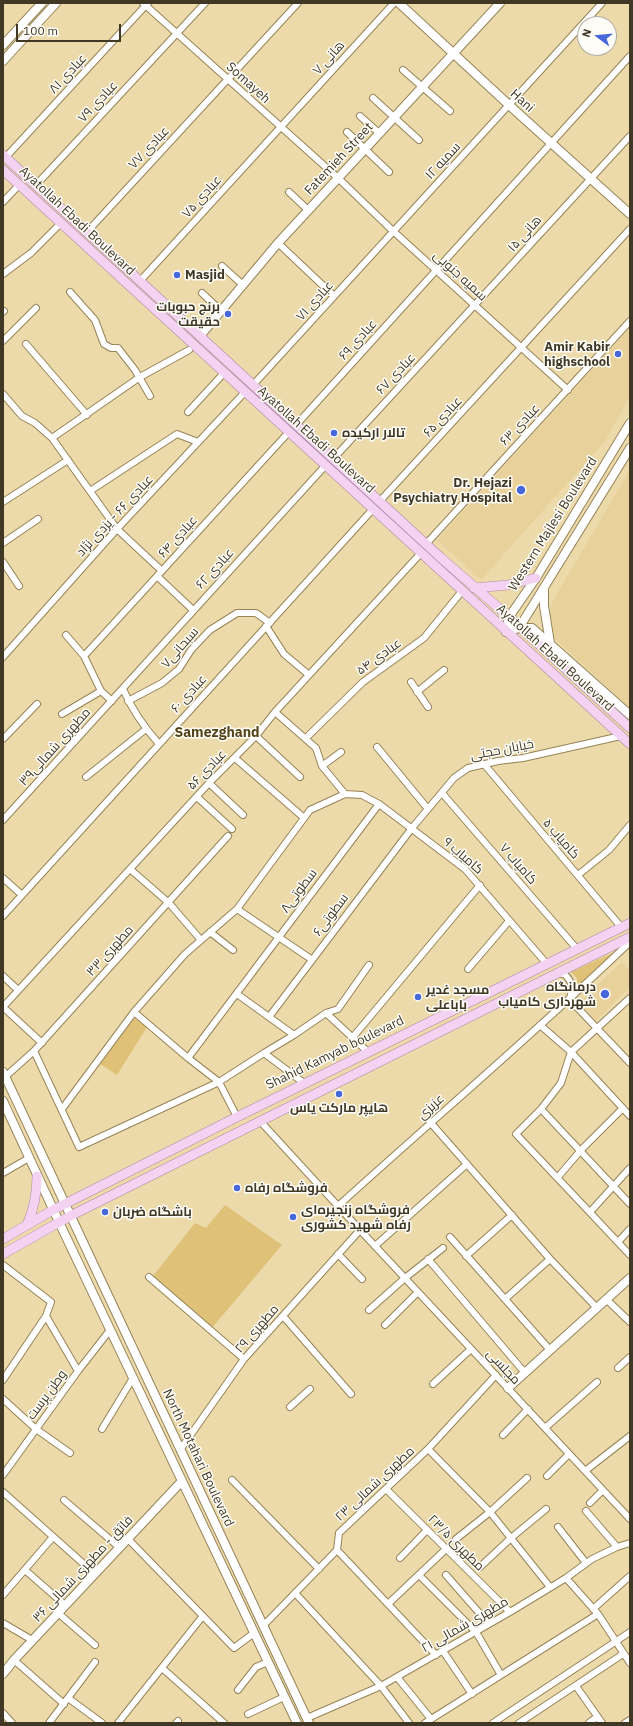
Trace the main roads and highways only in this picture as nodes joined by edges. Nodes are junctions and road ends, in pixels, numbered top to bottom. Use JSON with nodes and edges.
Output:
{"nodes":[{"id":1,"x":42,"y":3,"type":"edge"},
{"id":2,"x":56,"y":3,"type":"edge"},
{"id":3,"x":399,"y":3,"type":"edge"},
{"id":4,"x":500,"y":3,"type":"edge"},
{"id":5,"x":3,"y":45,"type":"edge"},
{"id":6,"x":453,"y":53,"type":"junction"},
{"id":7,"x":3,"y":60,"type":"edge"},
{"id":8,"x":4,"y":157,"type":"edge"},
{"id":9,"x":3,"y":170,"type":"edge"},
{"id":10,"x":630,"y":214,"type":"edge"},
{"id":11,"x":200,"y":336,"type":"junction"},
{"id":12,"x":630,"y":423,"type":"edge"},
{"id":13,"x":630,"y":448,"type":"edge"},
{"id":14,"x":536,"y":578,"type":"junction"},
{"id":15,"x":474,"y":588,"type":"junction"},
{"id":16,"x":544,"y":589,"type":"junction"},
{"id":17,"x":509,"y":617,"type":"junction"},
{"id":18,"x":519,"y":628,"type":"junction"},
{"id":19,"x":506,"y":632,"type":"junction"},
{"id":20,"x":550,"y":643,"type":"junction"},
{"id":21,"x":630,"y":715,"type":"edge"},
{"id":22,"x":630,"y":728,"type":"edge"},
{"id":23,"x":630,"y":744,"type":"edge"},
{"id":24,"x":626,"y":926,"type":"edge"},
{"id":25,"x":630,"y":937,"type":"edge"},
{"id":26,"x":4,"y":1075,"type":"edge"},
{"id":27,"x":3,"y":1101,"type":"edge"},
{"id":28,"x":174,"y":1150,"type":"junction"},
{"id":29,"x":180,"y":1161,"type":"junction"},
{"id":30,"x":37,"y":1176,"type":"junction"},
{"id":31,"x":64,"y":1204,"type":"junction"},
{"id":32,"x":53,"y":1210,"type":"junction"},
{"id":33,"x":70,"y":1216,"type":"junction"},
{"id":34,"x":59,"y":1222,"type":"junction"},
{"id":35,"x":27,"y":1225,"type":"junction"},
{"id":36,"x":3,"y":1239,"type":"edge"},
{"id":37,"x":3,"y":1254,"type":"edge"},
{"id":38,"x":630,"y":1278,"type":"edge"},
{"id":39,"x":134,"y":1353,"type":"junction"},
{"id":40,"x":124,"y":1359,"type":"junction"},
{"id":41,"x":508,"y":1388,"type":"road end"},
{"id":42,"x":182,"y":1481,"type":"junction"},
{"id":43,"x":229,"y":1553,"type":"junction"},
{"id":44,"x":218,"y":1558,"type":"junction"},
{"id":45,"x":3,"y":1674,"type":"edge"},
{"id":46,"x":308,"y":1721,"type":"edge"},
{"id":47,"x":297,"y":1723,"type":"edge"}],
"edges":[{"from":1,"to":5,"type":"main road"},
{"from":2,"to":7,"type":"main road"},
{"from":3,"to":6,"type":"main road","name":"Hani"},
{"from":4,"to":6,"type":"main road","name":"Fatemieh Street"},
{"from":6,"to":10,"type":"main road","name":"Hani"},
{"from":6,"to":11,"type":"main road","name":"Fatemieh Street"},
{"from":8,"to":11,"type":"main road","name":"Ayatollah Ebadi Boulevard"},
{"from":9,"to":19,"type":"main road","name":"Ayatollah Ebadi Boulevard"},
{"from":11,"to":15,"type":"main road","name":"Ayatollah Ebadi Boulevard"},
{"from":12,"to":14,"type":"main road","name":"Western Majlesi Boulevard"},
{"from":13,"to":16,"type":"main road","name":"Western Majlesi Boulevard"},
{"from":14,"to":15,"type":"main road"},
{"from":14,"to":17,"type":"main road","name":"Western Majlesi Boulevard"},
{"from":15,"to":17,"type":"main road","name":"Ayatollah Ebadi Boulevard"},
{"from":16,"to":18,"type":"main road","name":"Western Majlesi Boulevard"},
{"from":16,"to":20,"type":"main road"},
{"from":17,"to":18,"type":"main road","name":"Ayatollah Ebadi Boulevard"},
{"from":17,"to":19,"type":"main road","name":"Western Majlesi Boulevard"},
{"from":18,"to":19,"type":"main road"},
{"from":18,"to":20,"type":"main road","name":"Ayatollah Ebadi Boulevard"},
{"from":18,"to":22,"type":"main road","name":"Ayatollah Ebadi Boulevard"},
{"from":19,"to":23,"type":"main road","name":"Ayatollah Ebadi Boulevard"},
{"from":20,"to":21,"type":"main road","name":"Ayatollah Ebadi Boulevard"},
{"from":24,"to":28,"type":"main road","name":"Shahid Kamyab boulevard"},
{"from":25,"to":29,"type":"main road","name":"Shahid Kamyab boulevard"},
{"from":26,"to":31,"type":"main road"},
{"from":27,"to":30,"type":"main road"},
{"from":28,"to":29,"type":"main road"},
{"from":28,"to":31,"type":"main road","name":"Shahid Kamyab boulevard"},
{"from":29,"to":33,"type":"main road","name":"Shahid Kamyab boulevard"},
{"from":30,"to":32,"type":"main road"},
{"from":30,"to":35,"type":"main road"},
{"from":31,"to":32,"type":"main road","name":"Shahid Kamyab boulevard"},
{"from":31,"to":33,"type":"main road","name":"North Motahari Boulevard"},
{"from":32,"to":34,"type":"main road","name":"North Motahari Boulevard"},
{"from":32,"to":35,"type":"main road","name":"Shahid Kamyab boulevard"},
{"from":33,"to":34,"type":"main road","name":"Shahid Kamyab boulevard"},
{"from":33,"to":39,"type":"main road","name":"North Motahari Boulevard"},
{"from":34,"to":37,"type":"main road","name":"Shahid Kamyab boulevard"},
{"from":34,"to":40,"type":"main road","name":"North Motahari Boulevard"},
{"from":35,"to":36,"type":"main road","name":"Shahid Kamyab boulevard"},
{"from":38,"to":41,"type":"main road"},
{"from":39,"to":40,"type":"main road"},
{"from":39,"to":43,"type":"main road","name":"North Motahari Boulevard"},
{"from":40,"to":42,"type":"main road","name":"North Motahari Boulevard"},
{"from":42,"to":44,"type":"main road","name":"North Motahari Boulevard"},
{"from":42,"to":45,"type":"main road","name":"فاتق - مطهری شمالی ۳۶"},
{"from":43,"to":44,"type":"main road"},
{"from":43,"to":46,"type":"main road","name":"North Motahari Boulevard"},
{"from":44,"to":47,"type":"main road","name":"North Motahari Boulevard"}]}
